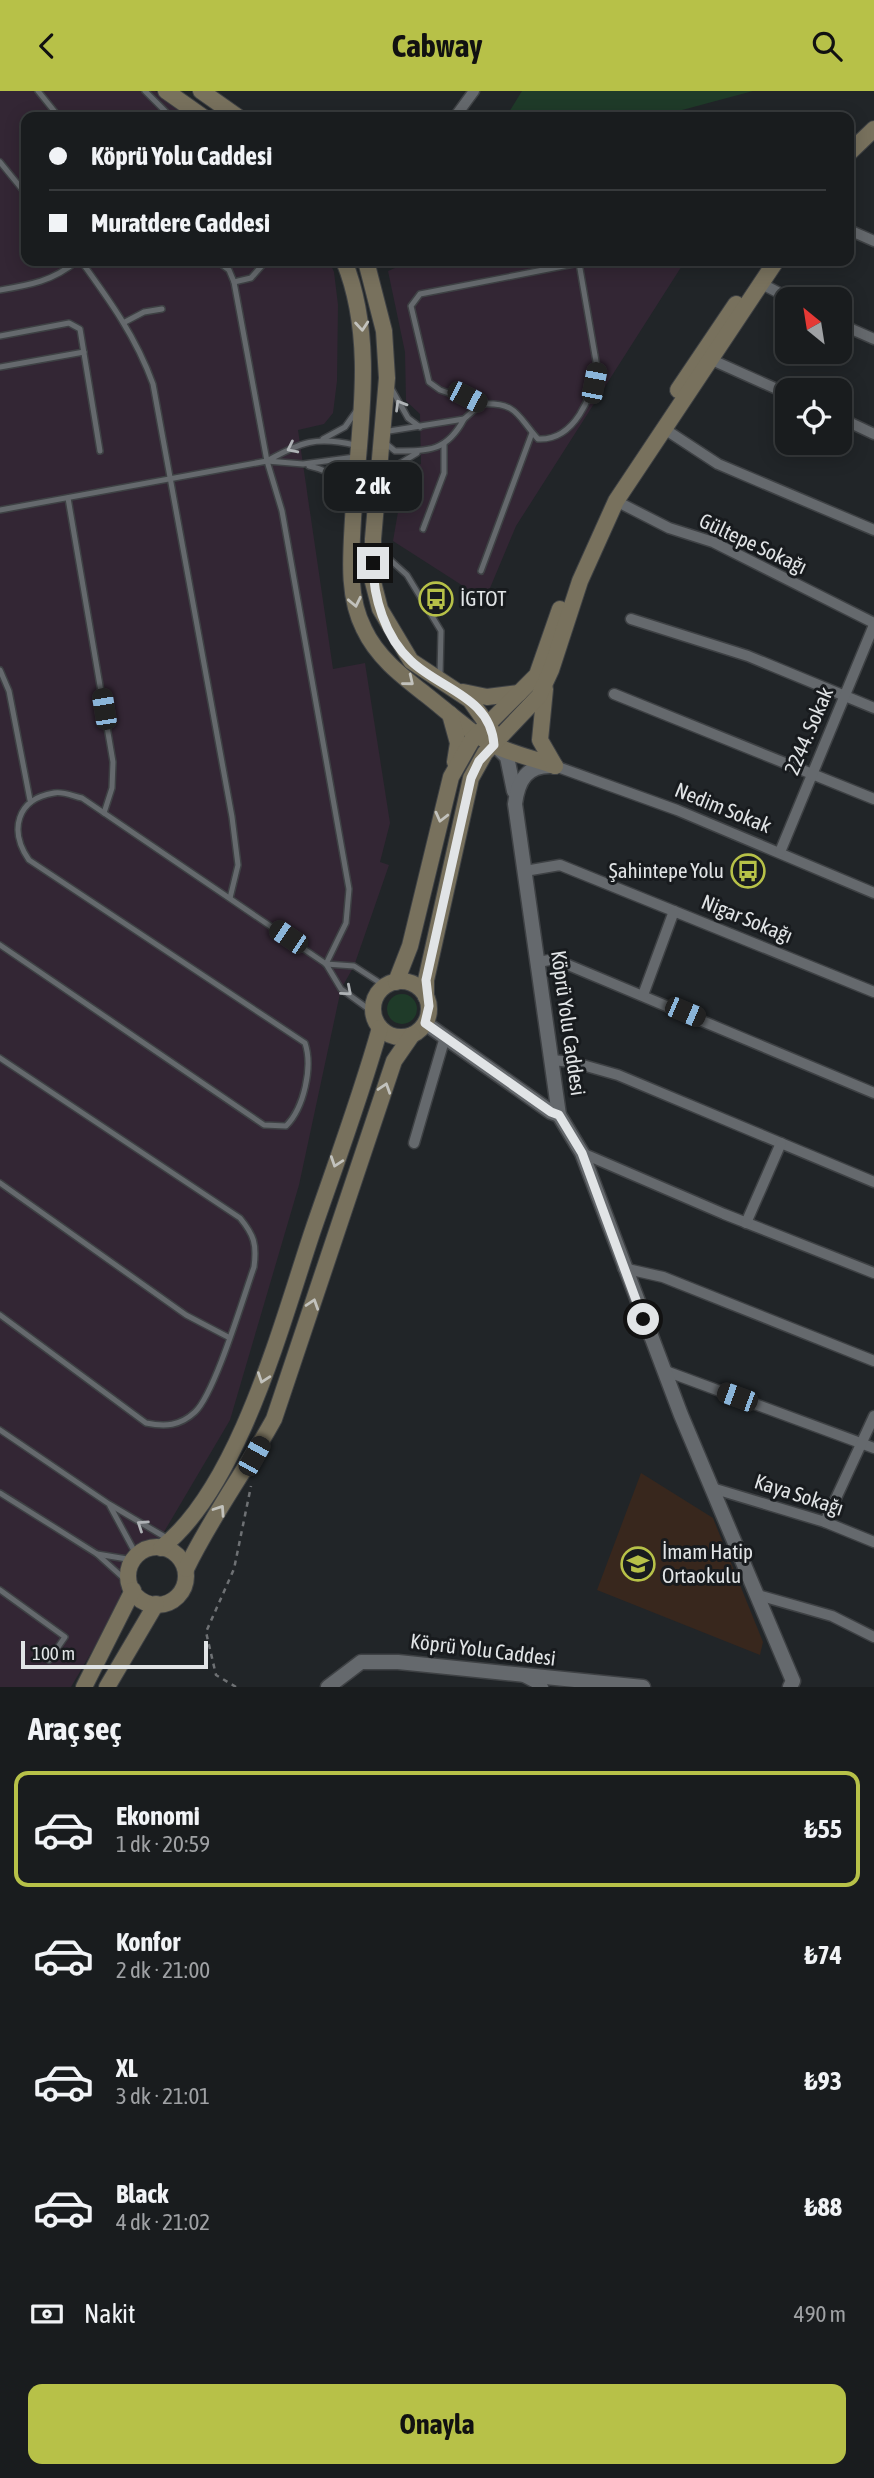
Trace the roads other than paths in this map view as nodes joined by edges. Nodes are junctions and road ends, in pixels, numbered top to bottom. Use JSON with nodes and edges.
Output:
{"nodes":[{"id":1,"x":38,"y":91,"type":"edge"},
{"id":2,"x":145,"y":91,"type":"edge"},
{"id":3,"x":166,"y":91,"type":"edge"},
{"id":4,"x":201,"y":91,"type":"edge"},
{"id":5,"x":474,"y":91,"type":"edge"},
{"id":6,"x":55,"y":112,"type":"edge"},
{"id":7,"x":166,"y":112,"type":"edge"},
{"id":8,"x":196,"y":112,"type":"edge"},
{"id":9,"x":231,"y":112,"type":"edge"},
{"id":10,"x":459,"y":112,"type":"edge"},
{"id":11,"x":874,"y":129,"type":"edge"},
{"id":12,"x":854,"y":148,"type":"edge"},
{"id":13,"x":0,"y":162,"type":"edge"},
{"id":14,"x":21,"y":188,"type":"edge"},
{"id":15,"x":854,"y":231,"type":"edge"},
{"id":16,"x":873,"y":237,"type":"edge"},
{"id":17,"x":72,"y":266,"type":"edge"},
{"id":18,"x":83,"y":266,"type":"edge"},
{"id":19,"x":224,"y":266,"type":"edge"},
{"id":20,"x":262,"y":266,"type":"edge"},
{"id":21,"x":346,"y":266,"type":"edge"},
{"id":22,"x":367,"y":266,"type":"edge"},
{"id":23,"x":564,"y":266,"type":"edge"},
{"id":24,"x":580,"y":266,"type":"edge"},
{"id":25,"x":761,"y":266,"type":"edge"},
{"id":26,"x":773,"y":266,"type":"edge"},
{"id":27,"x":234,"y":282,"type":"junction"},
{"id":28,"x":762,"y":284,"type":"junction"},
{"id":29,"x":0,"y":290,"type":"edge"},
{"id":30,"x":775,"y":291,"type":"edge"},
{"id":31,"x":162,"y":309,"type":"dead end"},
{"id":32,"x":125,"y":322,"type":"junction"},
{"id":33,"x":852,"y":329,"type":"edge"},
{"id":34,"x":0,"y":335,"type":"edge"},
{"id":35,"x":874,"y":338,"type":"edge"},
{"id":36,"x":84,"y":352,"type":"junction"},
{"id":37,"x":712,"y":360,"type":"junction"},
{"id":38,"x":0,"y":367,"type":"edge"},
{"id":39,"x":387,"y":379,"type":"junction"},
{"id":40,"x":775,"y":388,"type":"edge"},
{"id":41,"x":481,"y":404,"type":"junction"},
{"id":42,"x":361,"y":405,"type":"junction"},
{"id":43,"x":464,"y":419,"type":"junction"},
{"id":44,"x":852,"y":423,"type":"edge"},
{"id":45,"x":420,"y":427,"type":"junction"},
{"id":46,"x":663,"y":428,"type":"junction"},
{"id":47,"x":532,"y":433,"type":"junction"},
{"id":48,"x":874,"y":433,"type":"edge"},
{"id":49,"x":382,"y":436,"type":"junction"},
{"id":50,"x":321,"y":439,"type":"junction"},
{"id":51,"x":444,"y":444,"type":"junction"},
{"id":52,"x":100,"y":451,"type":"dead end"},
{"id":53,"x":358,"y":451,"type":"junction"},
{"id":54,"x":421,"y":451,"type":"junction"},
{"id":55,"x":267,"y":461,"type":"junction"},
{"id":56,"x":303,"y":464,"type":"junction"},
{"id":57,"x":171,"y":479,"type":"junction"},
{"id":58,"x":379,"y":488,"type":"junction"},
{"id":59,"x":68,"y":498,"type":"junction"},
{"id":60,"x":616,"y":501,"type":"junction"},
{"id":61,"x":0,"y":510,"type":"edge"},
{"id":62,"x":353,"y":517,"type":"junction"},
{"id":63,"x":423,"y":529,"type":"dead end"},
{"id":64,"x":874,"y":530,"type":"edge"},
{"id":65,"x":373,"y":545,"type":"junction"},
{"id":66,"x":481,"y":571,"type":"dead end"},
{"id":67,"x":631,"y":619,"type":"dead end"},
{"id":68,"x":874,"y":624,"type":"edge"},
{"id":69,"x":0,"y":670,"type":"edge"},
{"id":70,"x":440,"y":681,"type":"junction"},
{"id":71,"x":546,"y":683,"type":"junction"},
{"id":72,"x":457,"y":690,"type":"junction"},
{"id":73,"x":519,"y":693,"type":"junction"},
{"id":74,"x":614,"y":694,"type":"dead end"},
{"id":75,"x":845,"y":695,"type":"junction"},
{"id":76,"x":874,"y":708,"type":"edge"},
{"id":77,"x":450,"y":714,"type":"junction"},
{"id":78,"x":484,"y":728,"type":"junction"},
{"id":79,"x":494,"y":745,"type":"junction"},
{"id":80,"x":555,"y":766,"type":"junction"},
{"id":81,"x":811,"y":774,"type":"junction"},
{"id":82,"x":451,"y":777,"type":"junction"},
{"id":83,"x":874,"y":799,"type":"edge"},
{"id":84,"x":30,"y":800,"type":"junction"},
{"id":85,"x":516,"y":810,"type":"junction"},
{"id":86,"x":104,"y":813,"type":"junction"},
{"id":87,"x":780,"y":852,"type":"junction"},
{"id":88,"x":525,"y":871,"type":"junction"},
{"id":89,"x":874,"y":893,"type":"edge"},
{"id":90,"x":230,"y":898,"type":"junction"},
{"id":91,"x":674,"y":911,"type":"junction"},
{"id":92,"x":0,"y":944,"type":"edge"},
{"id":93,"x":539,"y":962,"type":"junction"},
{"id":94,"x":326,"y":964,"type":"junction"},
{"id":95,"x":391,"y":984,"type":"junction"},
{"id":96,"x":874,"y":992,"type":"edge"},
{"id":97,"x":643,"y":995,"type":"junction"},
{"id":98,"x":426,"y":997,"type":"junction"},
{"id":99,"x":377,"y":1020,"type":"junction"},
{"id":100,"x":425,"y":1023,"type":"junction"},
{"id":101,"x":412,"y":1035,"type":"junction"},
{"id":102,"x":445,"y":1037,"type":"junction"},
{"id":103,"x":0,"y":1058,"type":"edge"},
{"id":104,"x":552,"y":1060,"type":"junction"},
{"id":105,"x":874,"y":1093,"type":"edge"},
{"id":106,"x":559,"y":1115,"type":"junction"},
{"id":107,"x":414,"y":1143,"type":"dead end"},
{"id":108,"x":781,"y":1143,"type":"junction"},
{"id":109,"x":582,"y":1153,"type":"junction"},
{"id":110,"x":874,"y":1182,"type":"edge"},
{"id":111,"x":0,"y":1183,"type":"edge"},
{"id":112,"x":747,"y":1223,"type":"junction"},
{"id":113,"x":623,"y":1268,"type":"junction"},
{"id":114,"x":874,"y":1273,"type":"edge"},
{"id":115,"x":0,"y":1315,"type":"edge"},
{"id":116,"x":228,"y":1336,"type":"junction"},
{"id":117,"x":874,"y":1361,"type":"edge"},
{"id":118,"x":663,"y":1370,"type":"junction"},
{"id":119,"x":874,"y":1416,"type":"edge"},
{"id":120,"x":0,"y":1430,"type":"edge"},
{"id":121,"x":862,"y":1444,"type":"junction"},
{"id":122,"x":874,"y":1448,"type":"edge"},
{"id":123,"x":712,"y":1488,"type":"junction"},
{"id":124,"x":0,"y":1493,"type":"edge"},
{"id":125,"x":108,"y":1504,"type":"junction"},
{"id":126,"x":825,"y":1522,"type":"junction"},
{"id":127,"x":178,"y":1534,"type":"junction"},
{"id":128,"x":874,"y":1542,"type":"edge"},
{"id":129,"x":161,"y":1548,"type":"junction"},
{"id":130,"x":97,"y":1554,"type":"junction"},
{"id":131,"x":135,"y":1558,"type":"junction"},
{"id":132,"x":186,"y":1569,"type":"junction"},
{"id":133,"x":131,"y":1587,"type":"junction"},
{"id":134,"x":0,"y":1590,"type":"edge"},
{"id":135,"x":758,"y":1595,"type":"junction"},
{"id":136,"x":156,"y":1604,"type":"junction"},
{"id":137,"x":874,"y":1637,"type":"edge"},
{"id":138,"x":49,"y":1660,"type":"dead end"},
{"id":139,"x":522,"y":1676,"type":"junction"},
{"id":140,"x":84,"y":1687,"type":"edge"},
{"id":141,"x":107,"y":1687,"type":"edge"},
{"id":142,"x":328,"y":1687,"type":"edge"},
{"id":143,"x":544,"y":1687,"type":"edge"},
{"id":144,"x":643,"y":1687,"type":"edge"},
{"id":145,"x":790,"y":1687,"type":"edge"}],
"edges":[{"from":1,"to":6,"type":"lane"},
{"from":2,"to":7,"type":"lane"},
{"from":3,"to":8,"type":"main road"},
{"from":4,"to":9,"type":"main road"},
{"from":5,"to":10,"type":"street"},
{"from":11,"to":12,"type":"main road"},
{"from":13,"to":14,"type":"lane"},
{"from":15,"to":16,"type":"street"},
{"from":17,"to":29,"type":"lane"},
{"from":18,"to":32,"type":"lane"},
{"from":19,"to":27,"type":"lane"},
{"from":20,"to":27,"type":"lane"},
{"from":21,"to":42,"type":"main road","one_way":true},
{"from":22,"to":39,"type":"main road"},
{"from":23,"to":41,"type":"lane"},
{"from":24,"to":47,"type":"lane"},
{"from":25,"to":73,"type":"main road"},
{"from":26,"to":28,"type":"main road"},
{"from":27,"to":55,"type":"lane"},
{"from":28,"to":30,"type":"street"},
{"from":28,"to":37,"type":"main road"},
{"from":31,"to":32,"type":"lane"},
{"from":32,"to":57,"type":"lane"},
{"from":33,"to":35,"type":"street"},
{"from":34,"to":36,"type":"lane"},
{"from":36,"to":38,"type":"lane"},
{"from":36,"to":52,"type":"lane"},
{"from":37,"to":40,"type":"street"},
{"from":37,"to":46,"type":"main road"},
{"from":45,"to":39,"type":"lane","one_way":true},
{"from":39,"to":49,"type":"main road"},
{"from":41,"to":43,"type":"lane"},
{"from":41,"to":47,"type":"lane"},
{"from":42,"to":49,"type":"main road"},
{"from":42,"to":50,"type":"lane"},
{"from":42,"to":53,"type":"main road"},
{"from":43,"to":45,"type":"lane"},
{"from":43,"to":51,"type":"lane"},
{"from":44,"to":48,"type":"street"},
{"from":45,"to":49,"type":"lane"},
{"from":46,"to":60,"type":"main road"},
{"from":46,"to":64,"type":"street"},
{"from":47,"to":66,"type":"lane"},
{"from":49,"to":54,"type":"lane"},
{"from":49,"to":58,"type":"main road"},
{"from":50,"to":53,"type":"lane"},
{"from":50,"to":55,"type":"lane","one_way":true},
{"from":51,"to":54,"type":"lane"},
{"from":51,"to":63,"type":"lane"},
{"from":53,"to":56,"type":"lane"},
{"from":53,"to":58,"type":"main road"},
{"from":53,"to":62,"type":"main road"},
{"from":54,"to":58,"type":"lane"},
{"from":55,"to":56,"type":"lane"},
{"from":55,"to":57,"type":"lane"},
{"from":55,"to":94,"type":"lane"},
{"from":56,"to":62,"type":"lane"},
{"from":57,"to":59,"type":"lane"},
{"from":57,"to":90,"type":"lane"},
{"from":58,"to":65,"type":"main road"},
{"from":59,"to":61,"type":"lane"},
{"from":59,"to":86,"type":"lane"},
{"from":60,"to":68,"type":"street","name":"Gültepe Sokağı"},
{"from":60,"to":71,"type":"main road"},
{"from":62,"to":77,"type":"main road","one_way":true},
{"from":65,"to":70,"type":"main road"},
{"from":65,"to":70,"type":"lane"},
{"from":67,"to":75,"type":"street"},
{"from":68,"to":75,"type":"street","name":"2244. Sokak"},
{"from":69,"to":84,"type":"lane"},
{"from":70,"to":72,"type":"main road"},
{"from":71,"to":79,"type":"main road"},
{"from":71,"to":80,"type":"main road"},
{"from":72,"to":73,"type":"main road"},
{"from":72,"to":78,"type":"main road"},
{"from":73,"to":78,"type":"main road"},
{"from":74,"to":81,"type":"street"},
{"from":75,"to":76,"type":"street"},
{"from":75,"to":81,"type":"street","name":"2244. Sokak"},
{"from":77,"to":78,"type":"main road"},
{"from":77,"to":82,"type":"main road"},
{"from":78,"to":79,"type":"main road"},
{"from":78,"to":82,"type":"main road"},
{"from":79,"to":80,"type":"main road"},
{"from":79,"to":85,"type":"street"},
{"from":79,"to":98,"type":"main road"},
{"from":80,"to":85,"type":"street","name":"Köprü Yolu Caddesi"},
{"from":80,"to":87,"type":"street","name":"Nedim Sokak"},
{"from":81,"to":83,"type":"street"},
{"from":81,"to":87,"type":"street","name":"2244. Sokak"},
{"from":82,"to":95,"type":"main road","one_way":true},
{"from":84,"to":86,"type":"lane"},
{"from":84,"to":92,"type":"lane"},
{"from":85,"to":88,"type":"street","name":"Köprü Yolu Caddesi"},
{"from":86,"to":90,"type":"lane"},
{"from":87,"to":89,"type":"street","name":"Nedim Sokak"},
{"from":88,"to":91,"type":"street","name":"Nigar Sokağı"},
{"from":88,"to":93,"type":"street","name":"Köprü Yolu Caddesi"},
{"from":90,"to":94,"type":"lane"},
{"from":91,"to":96,"type":"street","name":"Nigar Sokağı"},
{"from":91,"to":97,"type":"street"},
{"from":93,"to":97,"type":"street"},
{"from":93,"to":104,"type":"street","name":"Köprü Yolu Caddesi"},
{"from":94,"to":95,"type":"lane"},
{"from":94,"to":99,"type":"lane","one_way":true},
{"from":95,"to":98,"type":"main road"},
{"from":95,"to":99,"type":"main road"},
{"from":97,"to":105,"type":"street"},
{"from":98,"to":100,"type":"main road"},
{"from":99,"to":101,"type":"main road"},
{"from":99,"to":127,"type":"main road","one_way":true},
{"from":100,"to":101,"type":"main road"},
{"from":100,"to":102,"type":"street"},
{"from":132,"to":101,"type":"main road","one_way":true},
{"from":102,"to":106,"type":"street"},
{"from":102,"to":107,"type":"street"},
{"from":103,"to":116,"type":"lane"},
{"from":104,"to":106,"type":"street","name":"Köprü Yolu Caddesi"},
{"from":104,"to":108,"type":"street"},
{"from":106,"to":109,"type":"street","name":"Köprü Yolu Caddesi"},
{"from":108,"to":110,"type":"street"},
{"from":108,"to":112,"type":"street"},
{"from":109,"to":112,"type":"street"},
{"from":109,"to":113,"type":"street","name":"Köprü Yolu Caddesi"},
{"from":111,"to":116,"type":"lane"},
{"from":112,"to":114,"type":"street"},
{"from":113,"to":117,"type":"street"},
{"from":113,"to":118,"type":"street","name":"Köprü Yolu Caddesi"},
{"from":115,"to":116,"type":"lane"},
{"from":118,"to":121,"type":"street"},
{"from":118,"to":123,"type":"street","name":"Köprü Yolu Caddesi"},
{"from":119,"to":121,"type":"street"},
{"from":120,"to":125,"type":"lane"},
{"from":121,"to":122,"type":"street"},
{"from":121,"to":126,"type":"street"},
{"from":123,"to":126,"type":"street","name":"Kaya Sokağı"},
{"from":123,"to":135,"type":"street","name":"Köprü Yolu Caddesi"},
{"from":124,"to":130,"type":"lane"},
{"from":127,"to":125,"type":"lane","one_way":true},
{"from":125,"to":131,"type":"lane"},
{"from":126,"to":128,"type":"street","name":"Kaya Sokağı"},
{"from":127,"to":129,"type":"main road"},
{"from":129,"to":131,"type":"main road"},
{"from":129,"to":132,"type":"main road"},
{"from":130,"to":131,"type":"lane"},
{"from":130,"to":133,"type":"lane"},
{"from":131,"to":133,"type":"main road"},
{"from":132,"to":136,"type":"main road"},
{"from":133,"to":136,"type":"main road"},
{"from":133,"to":140,"type":"main road"},
{"from":134,"to":138,"type":"lane"},
{"from":135,"to":137,"type":"street"},
{"from":135,"to":145,"type":"street","name":"Köprü Yolu Caddesi"},
{"from":136,"to":141,"type":"main road"},
{"from":139,"to":142,"type":"street","name":"Köprü Yolu Caddesi"},
{"from":139,"to":143,"type":"street"},
{"from":139,"to":144,"type":"street","name":"Köprü Yolu Caddesi"}]}
